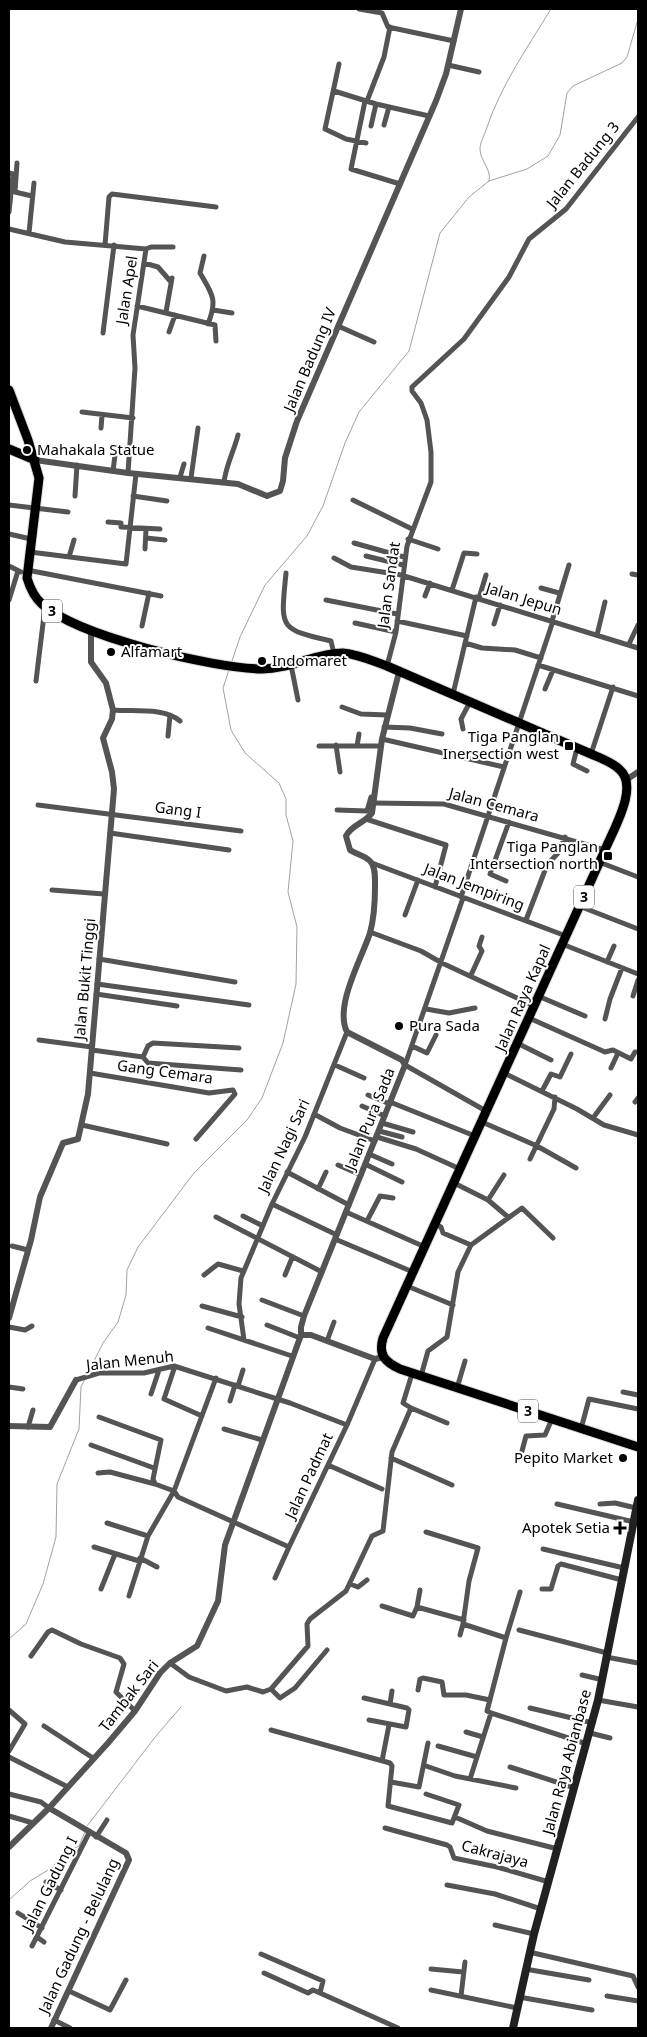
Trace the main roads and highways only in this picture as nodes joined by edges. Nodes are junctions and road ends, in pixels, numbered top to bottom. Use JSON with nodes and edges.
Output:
{"nodes":[{"id":1,"x":9,"y":390,"type":"edge"},
{"id":2,"x":28,"y":440,"type":"junction"},
{"id":3,"x":10,"y":449,"type":"edge"},
{"id":4,"x":35,"y":460,"type":"junction"},
{"id":5,"x":638,"y":1447,"type":"edge"},
{"id":6,"x":637,"y":1504,"type":"edge"},
{"id":7,"x":513,"y":2028,"type":"edge"}],
"edges":[{"from":1,"to":2,"type":"highway"},
{"from":2,"to":3,"type":"highway"},
{"from":2,"to":4,"type":"highway","number":"3"},
{"from":3,"to":4,"type":"highway"},
{"from":4,"to":5,"type":"highway","name":"Jalan Raya Kapal","number":"3"},
{"from":6,"to":7,"type":"main road","name":"Jalan Raya Abianbase"}]}
